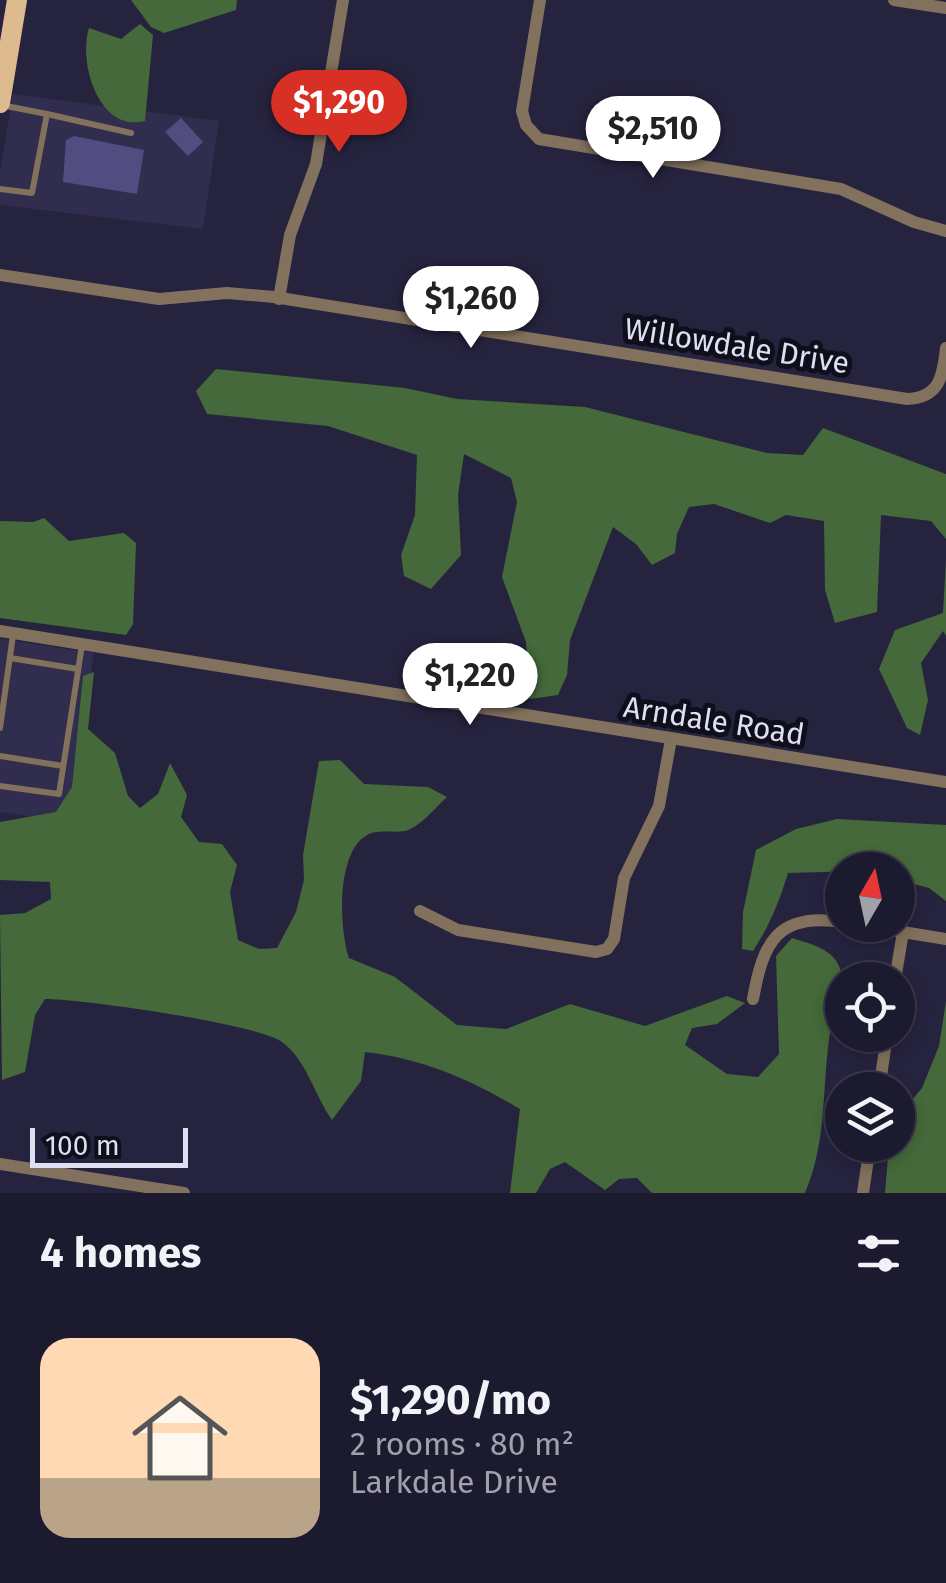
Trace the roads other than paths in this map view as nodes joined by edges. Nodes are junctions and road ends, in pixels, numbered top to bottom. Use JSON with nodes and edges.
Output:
{"nodes":[{"id":1,"x":18,"y":0,"type":"edge"},
{"id":2,"x":343,"y":0,"type":"edge"},
{"id":3,"x":540,"y":0,"type":"edge"},
{"id":4,"x":894,"y":0,"type":"edge"},
{"id":5,"x":946,"y":8,"type":"edge"},
{"id":6,"x":0,"y":104,"type":"edge"},
{"id":7,"x":46,"y":114,"type":"junction"},
{"id":8,"x":131,"y":133,"type":"dead end"},
{"id":9,"x":0,"y":189,"type":"edge"},
{"id":10,"x":946,"y":231,"type":"edge"},
{"id":11,"x":0,"y":274,"type":"edge"},
{"id":12,"x":279,"y":298,"type":"junction"},
{"id":13,"x":946,"y":348,"type":"edge"},
{"id":14,"x":7,"y":632,"type":"edge"},
{"id":15,"x":82,"y":644,"type":"junction"},
{"id":16,"x":10,"y":658,"type":"junction"},
{"id":17,"x":78,"y":669,"type":"junction"},
{"id":18,"x":0,"y":728,"type":"edge"},
{"id":19,"x":672,"y":739,"type":"junction"},
{"id":20,"x":0,"y":756,"type":"edge"},
{"id":21,"x":63,"y":766,"type":"junction"},
{"id":22,"x":946,"y":782,"type":"edge"},
{"id":23,"x":0,"y":786,"type":"edge"},
{"id":24,"x":420,"y":910,"type":"dead end"},
{"id":25,"x":825,"y":921,"type":"edge"},
{"id":26,"x":915,"y":934,"type":"edge"},
{"id":27,"x":946,"y":939,"type":"edge"},
{"id":28,"x":753,"y":999,"type":"dead end"},
{"id":29,"x":868,"y":1162,"type":"edge"},
{"id":30,"x":0,"y":1164,"type":"edge"},
{"id":31,"x":184,"y":1193,"type":"edge"},
{"id":32,"x":863,"y":1193,"type":"edge"}],
"edges":[{"from":1,"to":6,"type":"main road"},
{"from":2,"to":12,"type":"street"},
{"from":3,"to":10,"type":"street"},
{"from":4,"to":5,"type":"street"},
{"from":6,"to":7,"type":"lane"},
{"from":7,"to":8,"type":"lane"},
{"from":7,"to":9,"type":"lane"},
{"from":11,"to":12,"type":"street","name":"Willowdale Drive"},
{"from":12,"to":13,"type":"street","name":"Willowdale Drive"},
{"from":14,"to":15,"type":"street","name":"Arndale Road"},
{"from":14,"to":16,"type":"lane"},
{"from":15,"to":17,"type":"lane"},
{"from":15,"to":19,"type":"street","name":"Arndale Road"},
{"from":16,"to":17,"type":"lane"},
{"from":16,"to":18,"type":"lane"},
{"from":17,"to":21,"type":"lane"},
{"from":19,"to":22,"type":"street","name":"Arndale Road"},
{"from":19,"to":24,"type":"street"},
{"from":20,"to":21,"type":"lane"},
{"from":21,"to":23,"type":"lane"},
{"from":25,"to":28,"type":"street"},
{"from":26,"to":27,"type":"street"},
{"from":29,"to":32,"type":"street"},
{"from":30,"to":31,"type":"street"}]}
